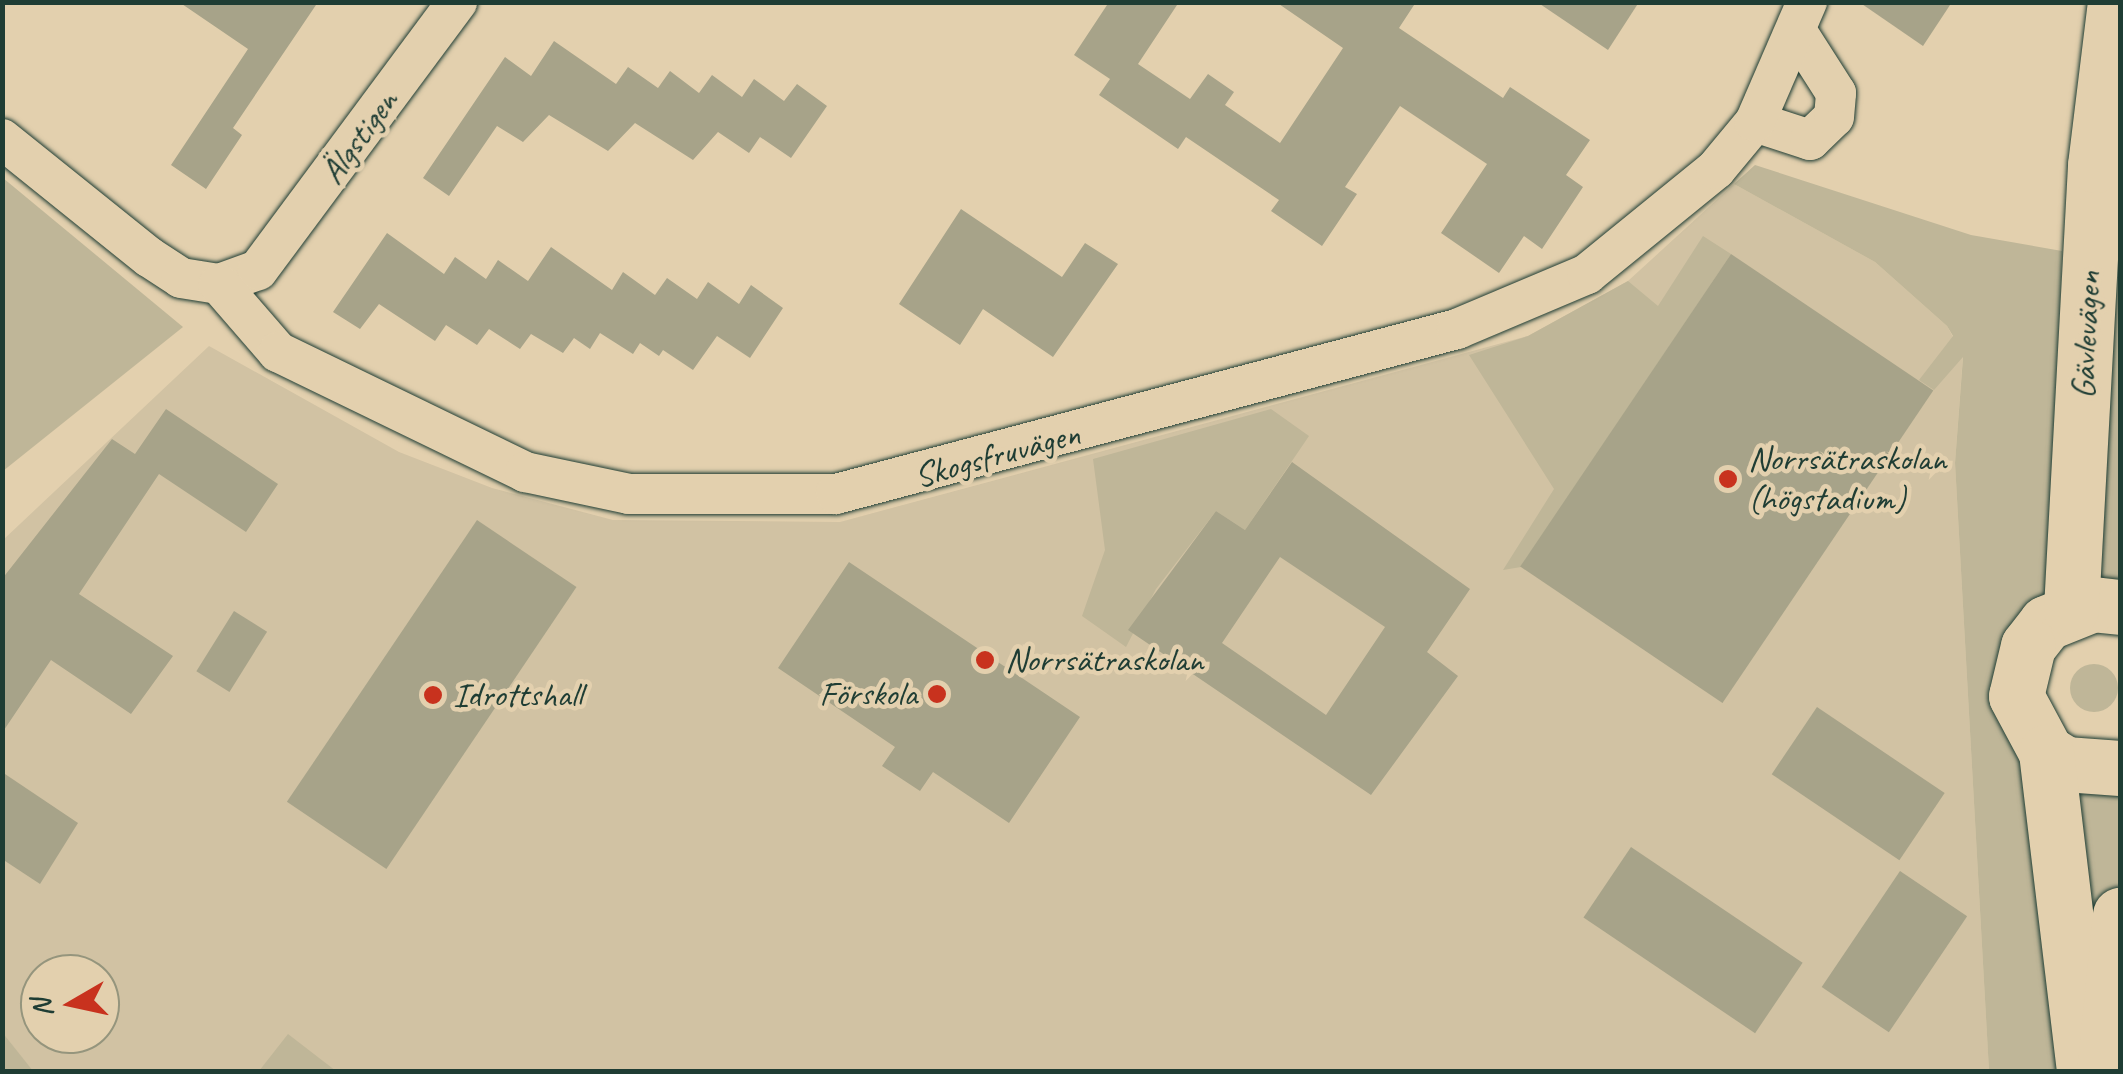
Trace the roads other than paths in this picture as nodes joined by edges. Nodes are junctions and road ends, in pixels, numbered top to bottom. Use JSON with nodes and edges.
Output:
{"nodes":[{"id":1,"x":457,"y":2,"type":"edge"},
{"id":2,"x":2115,"y":2,"type":"edge"},
{"id":3,"x":1802,"y":17,"type":"edge"},
{"id":4,"x":1754,"y":122,"type":"junction"},
{"id":5,"x":2,"y":139,"type":"edge"},
{"id":6,"x":220,"y":284,"type":"junction"},
{"id":7,"x":2096,"y":608,"type":"edge"},
{"id":8,"x":2046,"y":752,"type":"junction"},
{"id":9,"x":2120,"y":768,"type":"edge"},
{"id":10,"x":2120,"y":915,"type":"edge"},
{"id":11,"x":2084,"y":1072,"type":"edge"},
{"id":12,"x":2104,"y":1072,"type":"edge"}],
"edges":[{"from":1,"to":6,"type":"street","name":"Älgstigen"},
{"from":2,"to":7,"type":"main road","name":"Gävlevägen"},
{"from":3,"to":4,"type":"street","name":"Skogsfruvägen"},
{"from":3,"to":4,"type":"street","name":"Skogsfruvägen"},
{"from":4,"to":6,"type":"street","name":"Skogsfruvägen"},
{"from":5,"to":6,"type":"street"},
{"from":7,"to":8,"type":"main road","name":"Gävlevägen"},
{"from":8,"to":9,"type":"main road"},
{"from":8,"to":11,"type":"main road","name":"Gävlevägen"},
{"from":10,"to":12,"type":"main road"}]}
